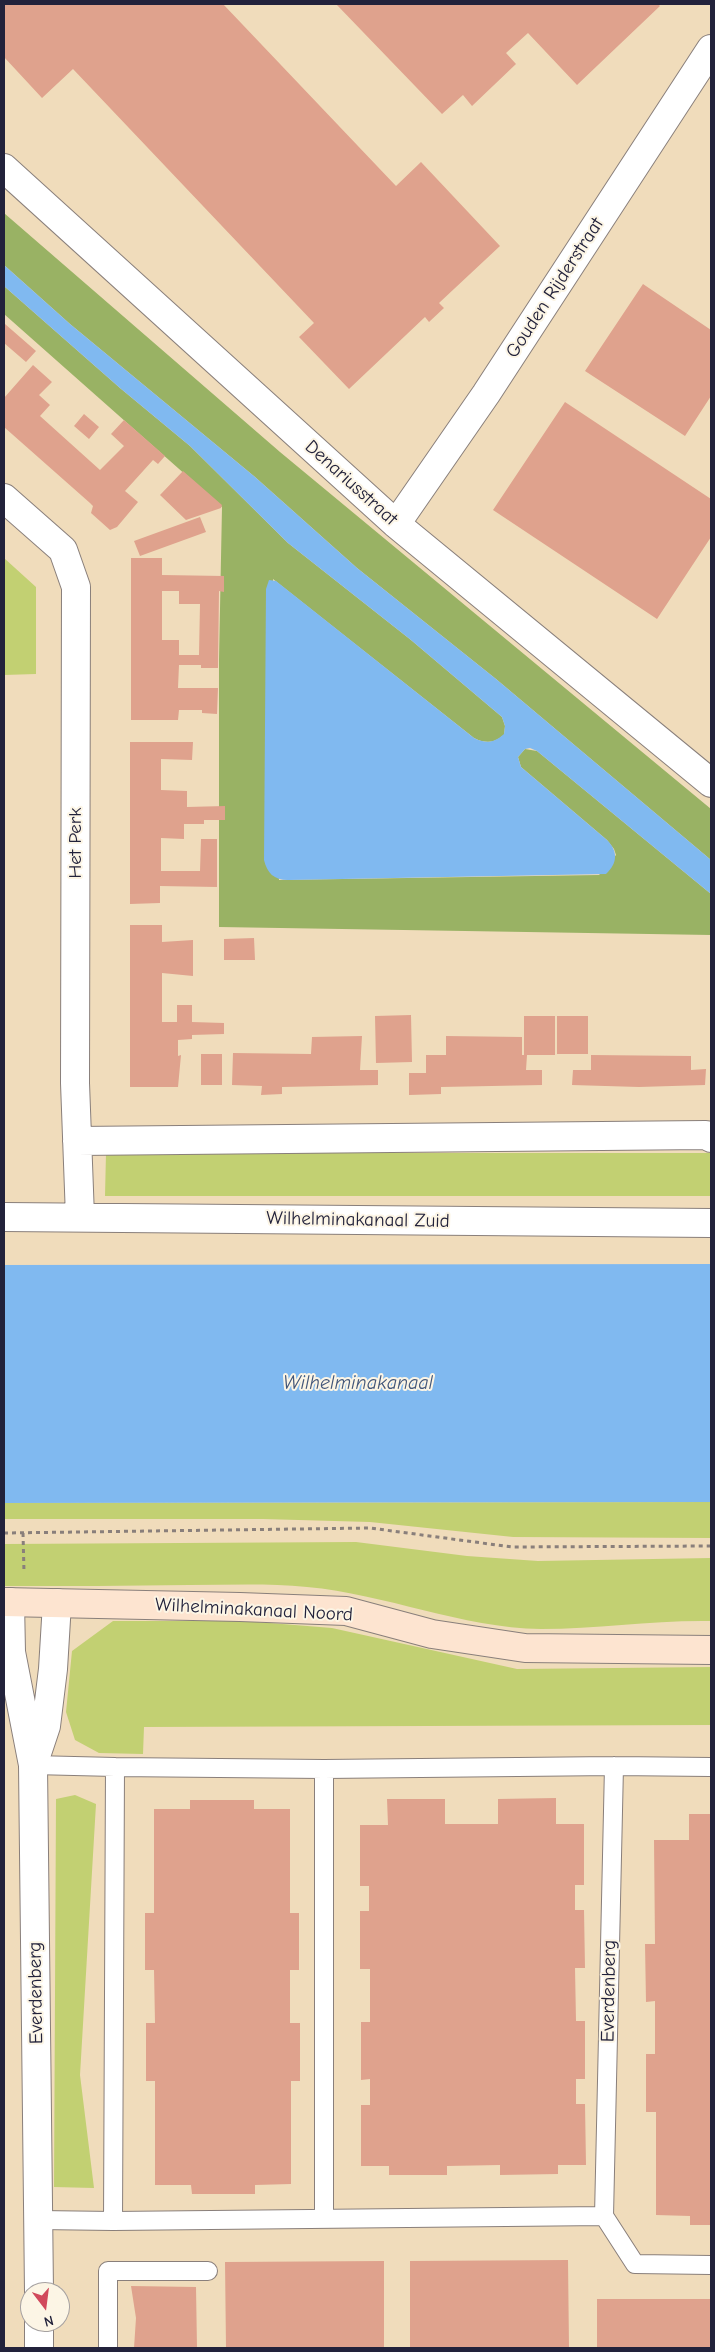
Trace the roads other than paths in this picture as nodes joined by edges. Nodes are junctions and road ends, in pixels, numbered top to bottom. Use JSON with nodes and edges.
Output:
{"nodes":[{"id":1,"x":711,"y":49,"type":"edge"},
{"id":2,"x":4,"y":168,"type":"edge"},
{"id":3,"x":4,"y":498,"type":"edge"},
{"id":4,"x":396,"y":524,"type":"junction"},
{"id":5,"x":711,"y":783,"type":"edge"},
{"id":6,"x":711,"y":1138,"type":"edge"},
{"id":7,"x":77,"y":1140,"type":"junction"},
{"id":8,"x":4,"y":1217,"type":"edge"},
{"id":9,"x":80,"y":1217,"type":"junction"},
{"id":10,"x":711,"y":1223,"type":"edge"},
{"id":11,"x":13,"y":1602,"type":"edge"},
{"id":12,"x":57,"y":1603,"type":"junction"},
{"id":13,"x":711,"y":1650,"type":"edge"},
{"id":14,"x":33,"y":1766,"type":"junction"},
{"id":15,"x":614,"y":1766,"type":"junction"},
{"id":16,"x":115,"y":1767,"type":"junction"},
{"id":17,"x":711,"y":1767,"type":"edge"},
{"id":18,"x":324,"y":1769,"type":"junction"},
{"id":19,"x":604,"y":2216,"type":"junction"},
{"id":20,"x":324,"y":2219,"type":"junction"},
{"id":21,"x":39,"y":2220,"type":"junction"},
{"id":22,"x":113,"y":2221,"type":"junction"},
{"id":23,"x":711,"y":2264,"type":"edge"},
{"id":24,"x":208,"y":2270,"type":"dead end"},
{"id":25,"x":39,"y":2282,"type":"edge"},
{"id":26,"x":39,"y":2332,"type":"edge"},
{"id":27,"x":39,"y":2348,"type":"edge"},
{"id":28,"x":108,"y":2348,"type":"edge"}],
"edges":[{"from":1,"to":4,"type":"street","name":"Gouden Rijderstraat"},
{"from":2,"to":4,"type":"street","name":"Denariusstraat"},
{"from":3,"to":7,"type":"street","name":"Het Perk"},
{"from":4,"to":5,"type":"street","name":"Denariusstraat"},
{"from":6,"to":7,"type":"street"},
{"from":7,"to":9,"type":"street","name":"Het Perk"},
{"from":8,"to":9,"type":"street","name":"Wilhelminakanaal Zuid"},
{"from":9,"to":10,"type":"street","name":"Wilhelminakanaal Zuid"},
{"from":11,"to":12,"type":"street","name":"Wilhelminakanaal Noord"},
{"from":11,"to":14,"type":"street","name":"Everdenberg"},
{"from":12,"to":13,"type":"street","name":"Wilhelminakanaal Noord"},
{"from":12,"to":14,"type":"street","name":"Everdenberg"},
{"from":14,"to":16,"type":"lane"},
{"from":14,"to":21,"type":"street","name":"Everdenberg"},
{"from":15,"to":17,"type":"lane"},
{"from":15,"to":18,"type":"lane"},
{"from":15,"to":19,"type":"lane","name":"Everdenberg"},
{"from":16,"to":18,"type":"lane"},
{"from":16,"to":22,"type":"lane"},
{"from":18,"to":20,"type":"lane"},
{"from":19,"to":20,"type":"lane"},
{"from":19,"to":23,"type":"lane"},
{"from":20,"to":22,"type":"lane"},
{"from":21,"to":22,"type":"lane"},
{"from":21,"to":25,"type":"street","name":"Everdenberg"},
{"from":24,"to":28,"type":"lane"},
{"from":26,"to":27,"type":"street"}]}
